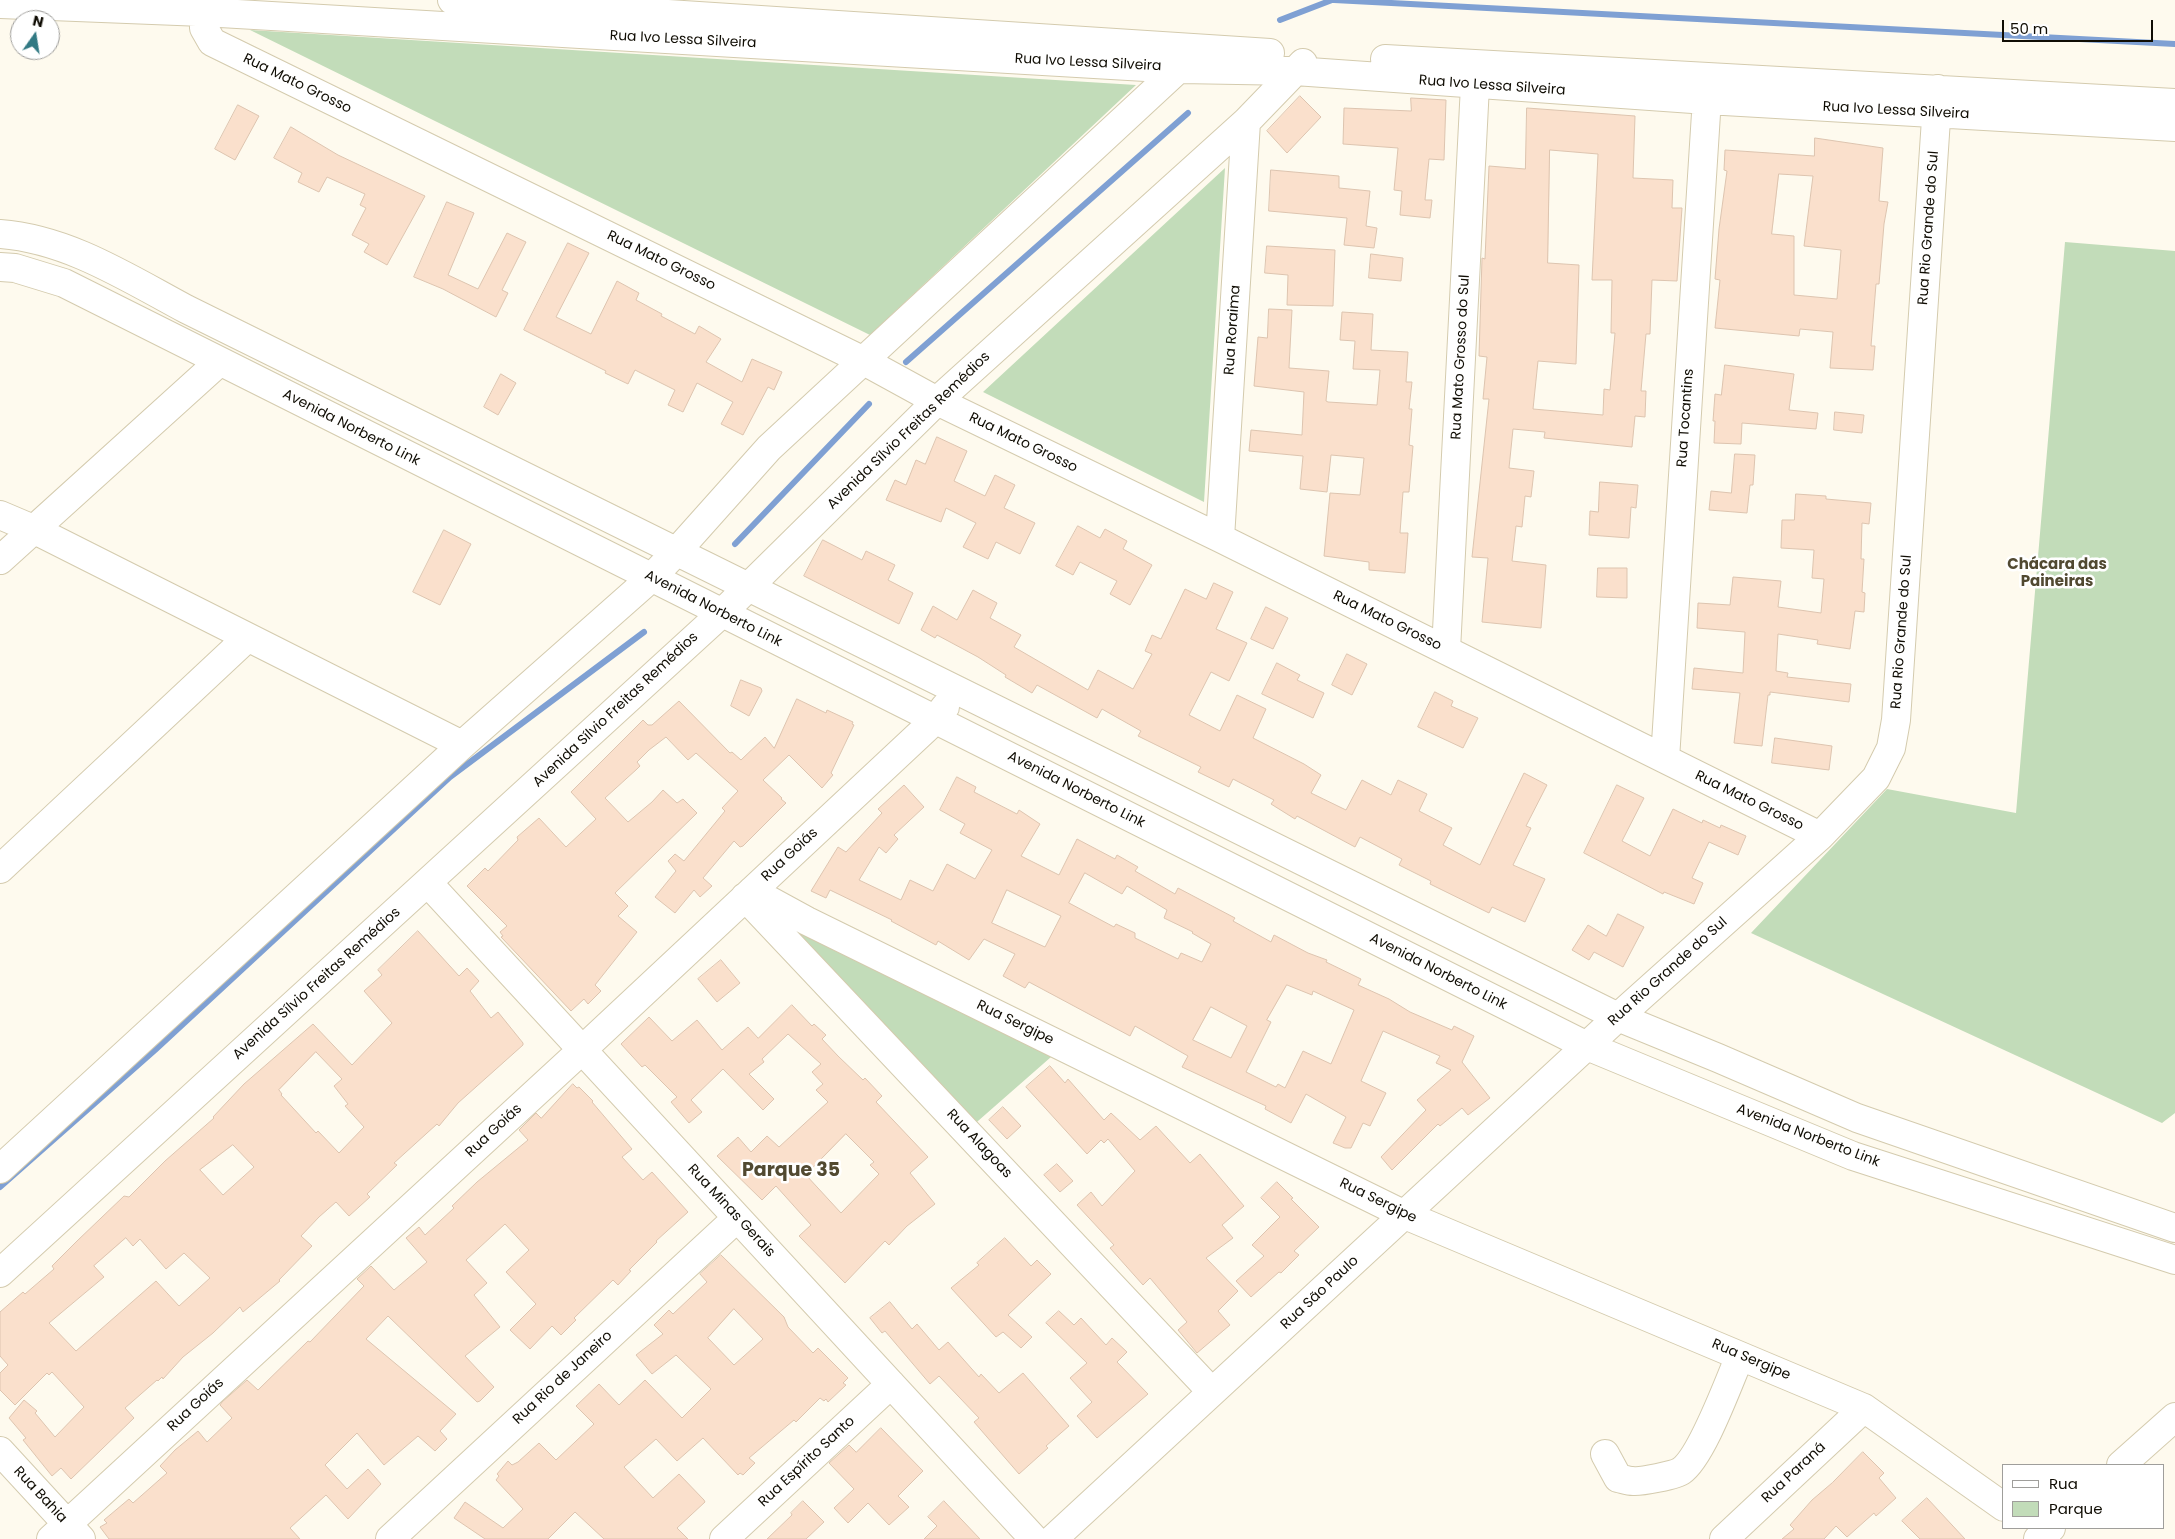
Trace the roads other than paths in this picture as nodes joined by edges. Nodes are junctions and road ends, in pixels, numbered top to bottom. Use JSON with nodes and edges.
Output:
{"nodes":[{"id":1,"x":452,"y":0,"type":"edge"},
{"id":2,"x":0,"y":4,"type":"edge"},
{"id":3,"x":136,"y":5,"type":"edge"},
{"id":4,"x":203,"y":6,"type":"edge"},
{"id":5,"x":1199,"y":48,"type":"junction"},
{"id":6,"x":1303,"y":63,"type":"junction"},
{"id":7,"x":1180,"y":68,"type":"junction"},
{"id":8,"x":1476,"y":75,"type":"junction"},
{"id":9,"x":1707,"y":89,"type":"junction"},
{"id":10,"x":1937,"y":101,"type":"junction"},
{"id":11,"x":2175,"y":103,"type":"edge"},
{"id":12,"x":1246,"y":122,"type":"junction"},
{"id":13,"x":2175,"y":127,"type":"edge"},
{"id":14,"x":0,"y":234,"type":"edge"},
{"id":15,"x":0,"y":267,"type":"edge"},
{"id":16,"x":864,"y":361,"type":"junction"},
{"id":17,"x":219,"y":362,"type":"junction"},
{"id":18,"x":937,"y":401,"type":"junction"},
{"id":19,"x":0,"y":515,"type":"edge"},
{"id":20,"x":34,"y":529,"type":"junction"},
{"id":21,"x":1220,"y":538,"type":"junction"},
{"id":22,"x":677,"y":552,"type":"junction"},
{"id":23,"x":0,"y":560,"type":"edge"},
{"id":24,"x":650,"y":578,"type":"junction"},
{"id":25,"x":748,"y":587,"type":"junction"},
{"id":26,"x":722,"y":613,"type":"junction"},
{"id":27,"x":247,"y":638,"type":"junction"},
{"id":28,"x":1446,"y":650,"type":"junction"},
{"id":29,"x":959,"y":691,"type":"junction"},
{"id":30,"x":935,"y":720,"type":"junction"},
{"id":31,"x":462,"y":746,"type":"junction"},
{"id":32,"x":1664,"y":759,"type":"junction"},
{"id":33,"x":1820,"y":836,"type":"junction"},
{"id":34,"x":1266,"y":842,"type":"junction"},
{"id":35,"x":0,"y":869,"type":"edge"},
{"id":36,"x":1246,"y":876,"type":"junction"},
{"id":37,"x":428,"y":882,"type":"junction"},
{"id":38,"x":749,"y":894,"type":"junction"},
{"id":39,"x":1618,"y":1017,"type":"junction"},
{"id":40,"x":1587,"y":1046,"type":"junction"},
{"id":41,"x":582,"y":1050,"type":"junction"},
{"id":42,"x":1718,"y":1058,"type":"junction"},
{"id":43,"x":1703,"y":1094,"type":"junction"},
{"id":44,"x":0,"y":1169,"type":"edge"},
{"id":45,"x":2049,"y":1185,"type":"junction"},
{"id":46,"x":1405,"y":1215,"type":"junction"},
{"id":47,"x":2040,"y":1216,"type":"junction"},
{"id":48,"x":737,"y":1218,"type":"junction"},
{"id":49,"x":2175,"y":1228,"type":"edge"},
{"id":50,"x":2175,"y":1260,"type":"edge"},
{"id":51,"x":0,"y":1273,"type":"edge"},
{"id":52,"x":1740,"y":1356,"type":"junction"},
{"id":53,"x":891,"y":1384,"type":"junction"},
{"id":54,"x":1212,"y":1392,"type":"junction"},
{"id":55,"x":1864,"y":1408,"type":"junction"},
{"id":56,"x":2175,"y":1417,"type":"edge"},
{"id":57,"x":0,"y":1452,"type":"edge"},
{"id":58,"x":1605,"y":1454,"type":"dead end"},
{"id":59,"x":2122,"y":1464,"type":"edge"},
{"id":60,"x":2002,"y":1506,"type":"edge"},
{"id":61,"x":66,"y":1534,"type":"edge"},
{"id":62,"x":390,"y":1539,"type":"edge"},
{"id":63,"x":724,"y":1539,"type":"edge"},
{"id":64,"x":1034,"y":1539,"type":"edge"},
{"id":65,"x":1053,"y":1539,"type":"edge"},
{"id":66,"x":1724,"y":1539,"type":"edge"}],
"edges":[{"from":1,"to":5,"type":"street","name":"Rua Ivo Lessa Silveira"},
{"from":2,"to":3,"type":"street","name":"Rua Ivo Lessa Silveira"},
{"from":3,"to":4,"type":"street","name":"Rua Ivo Lessa Silveira"},
{"from":4,"to":7,"type":"street","name":"Rua Ivo Lessa Silveira"},
{"from":4,"to":16,"type":"street","name":"Rua Mato Grosso"},
{"from":5,"to":6,"type":"street","name":"Rua Ivo Lessa Silveira"},
{"from":5,"to":7,"type":"street"},
{"from":6,"to":7,"type":"street","name":"Rua Ivo Lessa Silveira"},
{"from":6,"to":8,"type":"street","name":"Rua Ivo Lessa Silveira"},
{"from":6,"to":12,"type":"street","name":"Avenida Sílvio Freitas Remédios"},
{"from":7,"to":16,"type":"street"},
{"from":8,"to":9,"type":"street","name":"Rua Ivo Lessa Silveira"},
{"from":8,"to":28,"type":"street","name":"Rua Mato Grosso do Sul"},
{"from":9,"to":10,"type":"street","name":"Rua Ivo Lessa Silveira"},
{"from":9,"to":32,"type":"street","name":"Rua Tocantins"},
{"from":10,"to":11,"type":"street","name":"Rua Ivo Lessa Silveira"},
{"from":10,"to":13,"type":"street","name":"Rua Ivo Lessa Silveira"},
{"from":10,"to":33,"type":"street","name":"Rua Rio Grande do Sul"},
{"from":12,"to":18,"type":"street","name":"Avenida Sílvio Freitas Remédios"},
{"from":12,"to":21,"type":"street","name":"Rua Roraima"},
{"from":14,"to":22,"type":"street"},
{"from":15,"to":17,"type":"street","name":"Avenida Norberto Link"},
{"from":16,"to":18,"type":"street","name":"Rua Mato Grosso"},
{"from":16,"to":22,"type":"street"},
{"from":17,"to":20,"type":"street"},
{"from":17,"to":24,"type":"street","name":"Avenida Norberto Link"},
{"from":18,"to":21,"type":"street","name":"Rua Mato Grosso"},
{"from":18,"to":25,"type":"street","name":"Avenida Sílvio Freitas Remédios"},
{"from":19,"to":20,"type":"street"},
{"from":20,"to":23,"type":"street"},
{"from":20,"to":27,"type":"street"},
{"from":21,"to":28,"type":"street","name":"Rua Mato Grosso"},
{"from":22,"to":24,"type":"street"},
{"from":22,"to":25,"type":"street"},
{"from":24,"to":26,"type":"street","name":"Avenida Norberto Link"},
{"from":24,"to":31,"type":"street"},
{"from":25,"to":26,"type":"street","name":"Avenida Sílvio Freitas Remédios"},
{"from":25,"to":29,"type":"street"},
{"from":26,"to":30,"type":"street","name":"Avenida Norberto Link"},
{"from":26,"to":37,"type":"street","name":"Avenida Sílvio Freitas Remédios"},
{"from":27,"to":31,"type":"street"},
{"from":27,"to":35,"type":"street"},
{"from":28,"to":32,"type":"street","name":"Rua Mato Grosso"},
{"from":29,"to":30,"type":"street","name":"Rua Goiás"},
{"from":29,"to":34,"type":"street"},
{"from":30,"to":36,"type":"street","name":"Avenida Norberto Link"},
{"from":30,"to":38,"type":"street","name":"Rua Goiás"},
{"from":31,"to":44,"type":"street"},
{"from":32,"to":33,"type":"street","name":"Rua Mato Grosso"},
{"from":33,"to":39,"type":"street","name":"Rua Rio Grande do Sul"},
{"from":34,"to":36,"type":"street"},
{"from":34,"to":39,"type":"street"},
{"from":36,"to":40,"type":"street","name":"Avenida Norberto Link"},
{"from":37,"to":41,"type":"street","name":"Rua Minas Gerais"},
{"from":37,"to":51,"type":"street","name":"Avenida Sílvio Freitas Remédios"},
{"from":38,"to":41,"type":"street","name":"Rua Goiás"},
{"from":38,"to":46,"type":"street","name":"Rua Sergipe"},
{"from":38,"to":54,"type":"street","name":"Rua Alagoas"},
{"from":39,"to":40,"type":"street","name":"Rua Rio Grande do Sul"},
{"from":39,"to":42,"type":"street"},
{"from":40,"to":43,"type":"street","name":"Avenida Norberto Link"},
{"from":40,"to":46,"type":"street","name":"Rua São Paulo"},
{"from":41,"to":48,"type":"street","name":"Rua Minas Gerais"},
{"from":41,"to":61,"type":"street","name":"Rua Goiás"},
{"from":42,"to":43,"type":"street"},
{"from":42,"to":45,"type":"street"},
{"from":43,"to":47,"type":"street","name":"Avenida Norberto Link"},
{"from":45,"to":47,"type":"street"},
{"from":45,"to":49,"type":"street"},
{"from":46,"to":52,"type":"street","name":"Rua Sergipe"},
{"from":46,"to":54,"type":"street","name":"Rua São Paulo"},
{"from":47,"to":50,"type":"street","name":"Avenida Norberto Link"},
{"from":48,"to":53,"type":"street","name":"Rua Minas Gerais"},
{"from":48,"to":62,"type":"street","name":"Rua Rio de Janeiro"},
{"from":52,"to":55,"type":"street","name":"Rua Sergipe"},
{"from":52,"to":58,"type":"street"},
{"from":53,"to":63,"type":"street","name":"Rua Espírito Santo"},
{"from":53,"to":64,"type":"street","name":"Rua Minas Gerais"},
{"from":54,"to":65,"type":"street","name":"Rua São Paulo"},
{"from":55,"to":60,"type":"street","name":"Rua Sergipe"},
{"from":55,"to":66,"type":"street","name":"Rua Paraná"},
{"from":56,"to":59,"type":"street"},
{"from":57,"to":61,"type":"street","name":"Rua Bahia"}]}
